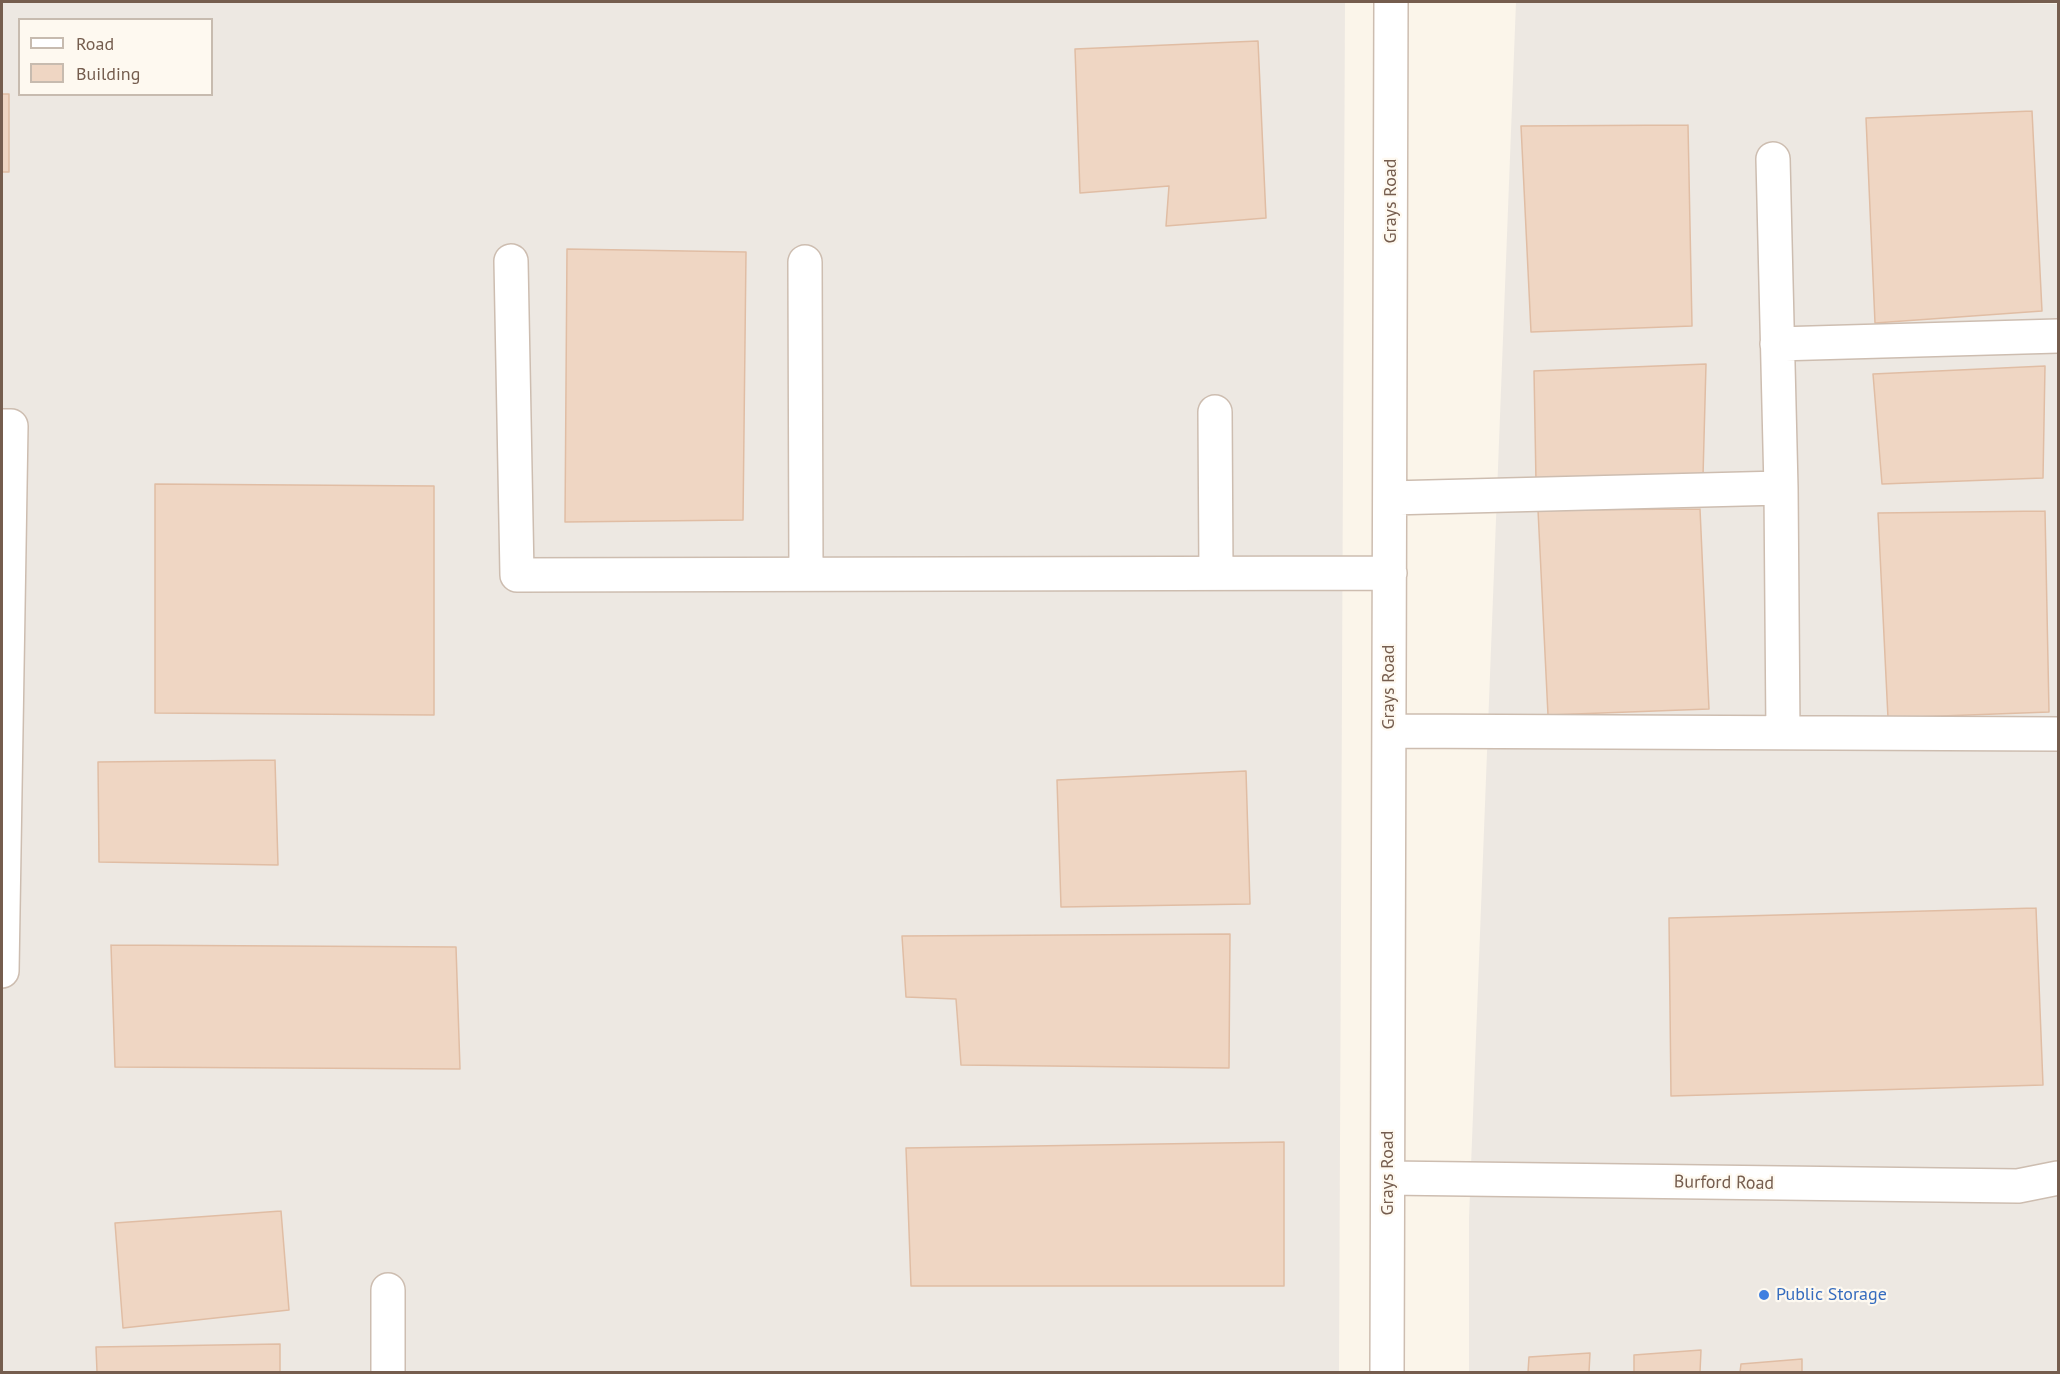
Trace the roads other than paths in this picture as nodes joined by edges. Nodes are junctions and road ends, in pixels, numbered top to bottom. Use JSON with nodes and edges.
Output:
{"nodes":[{"id":1,"x":1391,"y":2,"type":"edge"},
{"id":2,"x":1773,"y":159,"type":"dead end"},
{"id":3,"x":511,"y":261,"type":"dead end"},
{"id":4,"x":805,"y":262,"type":"dead end"},
{"id":5,"x":2058,"y":336,"type":"edge"},
{"id":6,"x":1778,"y":344,"type":"junction"},
{"id":7,"x":1215,"y":412,"type":"dead end"},
{"id":8,"x":6,"y":426,"type":"edge"},
{"id":9,"x":1781,"y":488,"type":"junction"},
{"id":10,"x":1390,"y":498,"type":"junction"},
{"id":11,"x":1216,"y":573,"type":"junction"},
{"id":12,"x":1390,"y":573,"type":"junction"},
{"id":13,"x":807,"y":574,"type":"junction"},
{"id":14,"x":4,"y":665,"type":"edge"},
{"id":15,"x":1389,"y":731,"type":"junction"},
{"id":16,"x":1783,"y":733,"type":"junction"},
{"id":17,"x":2058,"y":734,"type":"edge"},
{"id":18,"x":3,"y":776,"type":"edge"},
{"id":19,"x":2,"y":971,"type":"edge"},
{"id":20,"x":1388,"y":1178,"type":"junction"},
{"id":21,"x":2058,"y":1178,"type":"edge"},
{"id":22,"x":388,"y":1290,"type":"dead end"},
{"id":23,"x":388,"y":1372,"type":"edge"},
{"id":24,"x":1387,"y":1372,"type":"edge"}],
"edges":[{"from":1,"to":10,"type":"street","name":"Grays Road"},
{"from":2,"to":6,"type":"street"},
{"from":3,"to":13,"type":"street"},
{"from":4,"to":13,"type":"street"},
{"from":5,"to":6,"type":"street"},
{"from":6,"to":9,"type":"street"},
{"from":7,"to":11,"type":"street"},
{"from":8,"to":14,"type":"street"},
{"from":9,"to":10,"type":"street"},
{"from":9,"to":16,"type":"street"},
{"from":10,"to":12,"type":"street","name":"Grays Road"},
{"from":11,"to":12,"type":"street"},
{"from":11,"to":13,"type":"street"},
{"from":12,"to":15,"type":"street","name":"Grays Road"},
{"from":14,"to":18,"type":"street"},
{"from":15,"to":16,"type":"street"},
{"from":15,"to":20,"type":"street","name":"Grays Road"},
{"from":16,"to":17,"type":"street"},
{"from":18,"to":19,"type":"street"},
{"from":20,"to":21,"type":"street","name":"Burford Road"},
{"from":20,"to":24,"type":"street","name":"Grays Road"},
{"from":22,"to":23,"type":"street"}]}
